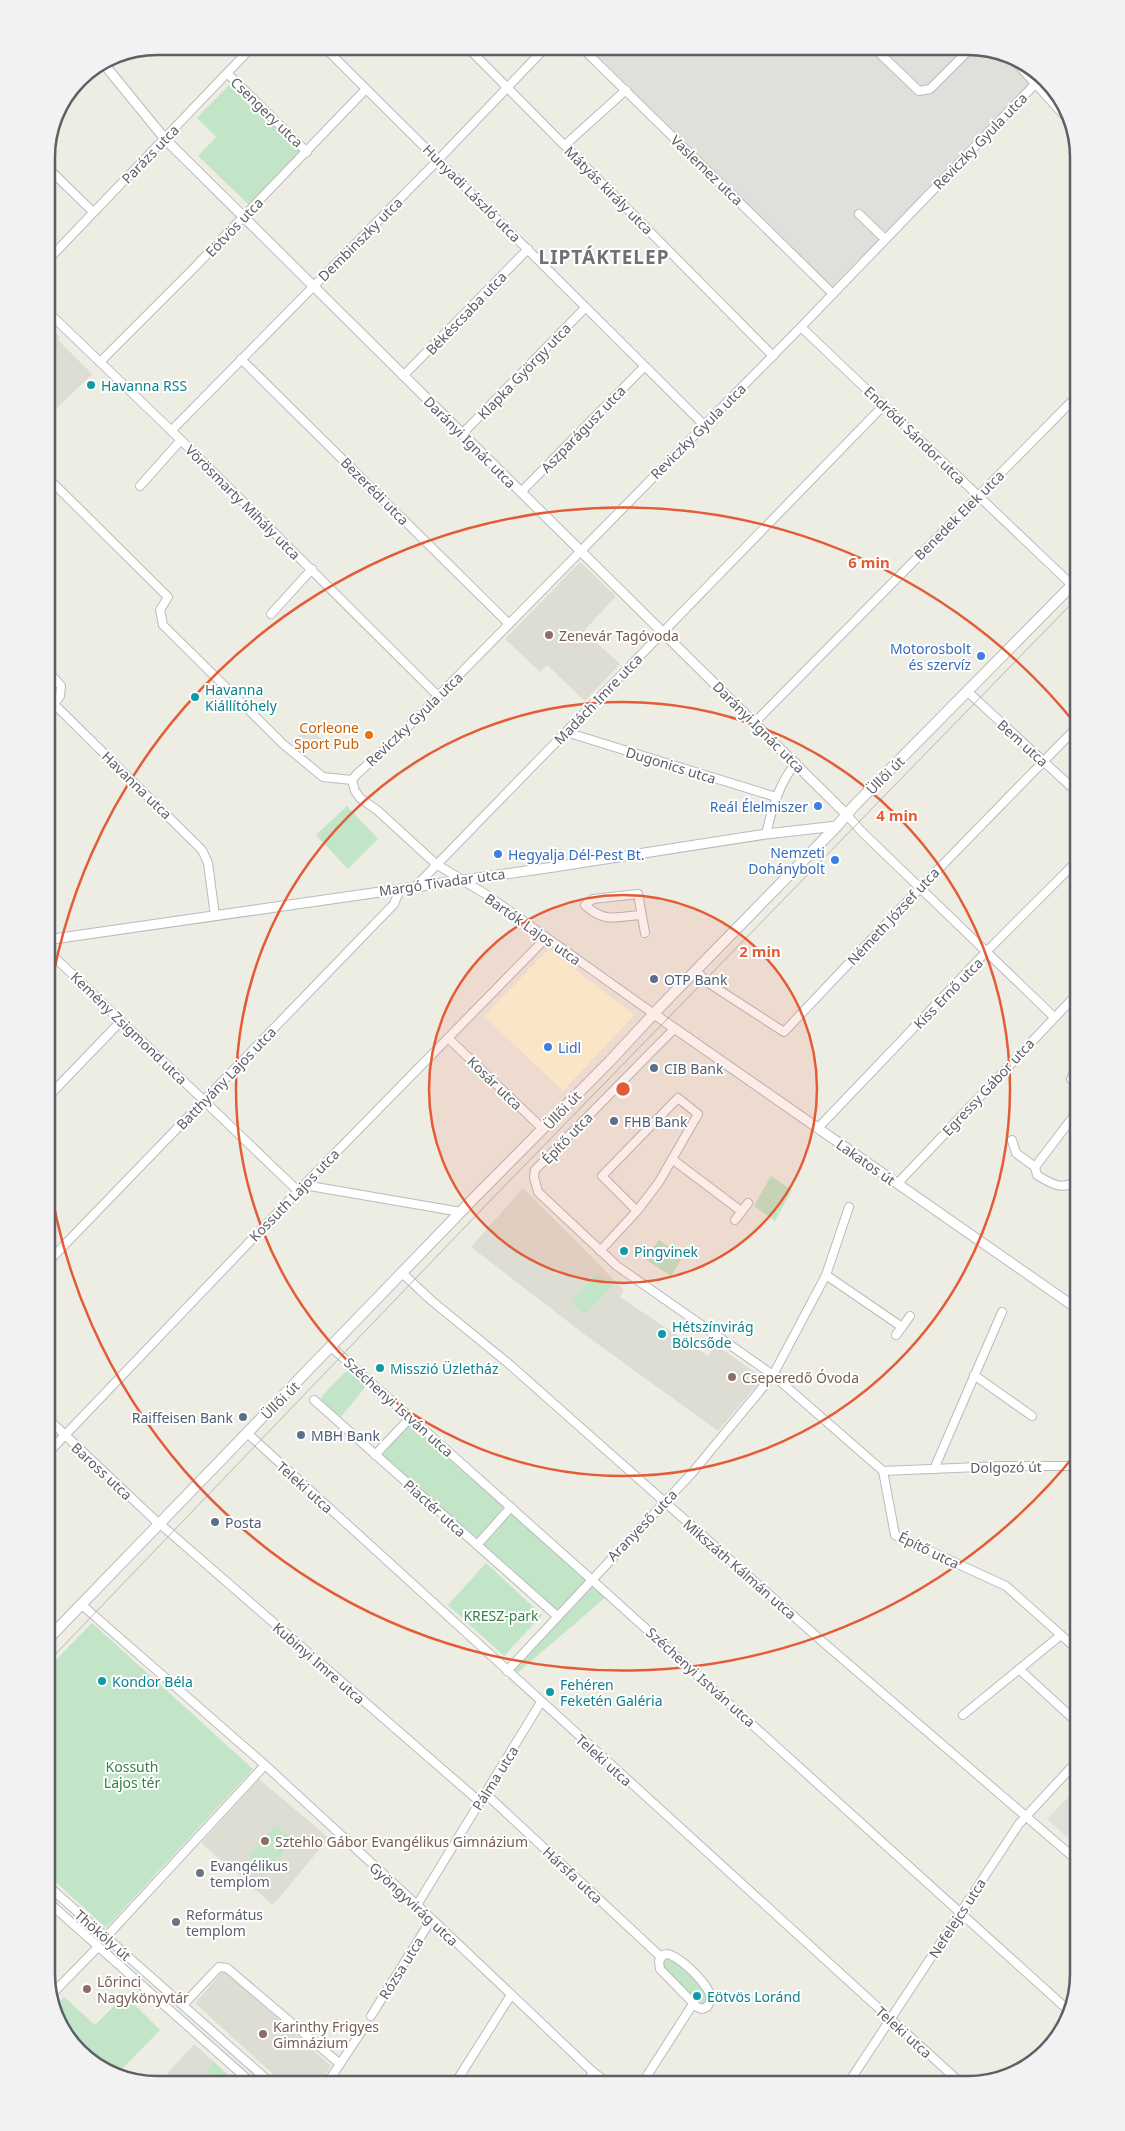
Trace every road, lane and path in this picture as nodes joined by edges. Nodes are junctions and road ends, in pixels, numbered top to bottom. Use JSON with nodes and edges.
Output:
{"nodes":[{"id":1,"x":244,"y":55,"type":"edge"},
{"id":2,"x":332,"y":55,"type":"edge"},
{"id":3,"x":475,"y":55,"type":"edge"},
{"id":4,"x":538,"y":55,"type":"edge"},
{"id":5,"x":589,"y":55,"type":"edge"},
{"id":6,"x":881,"y":55,"type":"edge"},
{"id":7,"x":963,"y":55,"type":"edge"},
{"id":8,"x":107,"y":68,"type":"edge"},
{"id":9,"x":227,"y":73,"type":"junction"},
{"id":10,"x":1037,"y":82,"type":"edge"},
{"id":11,"x":508,"y":87,"type":"junction"},
{"id":12,"x":366,"y":89,"type":"junction"},
{"id":13,"x":626,"y":90,"type":"junction"},
{"id":14,"x":165,"y":140,"type":"junction"},
{"id":15,"x":565,"y":145,"type":"junction"},
{"id":16,"x":307,"y":152,"type":"junction"},
{"id":17,"x":438,"y":160,"type":"junction"},
{"id":18,"x":55,"y":175,"type":"edge"},
{"id":19,"x":93,"y":212,"type":"junction"},
{"id":20,"x":859,"y":214,"type":"dead end"},
{"id":21,"x":243,"y":217,"type":"junction"},
{"id":22,"x":885,"y":239,"type":"junction"},
{"id":23,"x":528,"y":249,"type":"junction"},
{"id":24,"x":55,"y":252,"type":"edge"},
{"id":25,"x":313,"y":286,"type":"junction"},
{"id":26,"x":833,"y":294,"type":"junction"},
{"id":27,"x":585,"y":308,"type":"junction"},
{"id":28,"x":55,"y":319,"type":"edge"},
{"id":29,"x":801,"y":327,"type":"junction"},
{"id":30,"x":773,"y":356,"type":"junction"},
{"id":31,"x":241,"y":359,"type":"junction"},
{"id":32,"x":100,"y":362,"type":"junction"},
{"id":33,"x":644,"y":366,"type":"junction"},
{"id":34,"x":403,"y":376,"type":"junction"},
{"id":35,"x":1070,"y":403,"type":"edge"},
{"id":36,"x":884,"y":405,"type":"junction"},
{"id":37,"x":704,"y":425,"type":"junction"},
{"id":38,"x":171,"y":431,"type":"junction"},
{"id":39,"x":462,"y":434,"type":"junction"},
{"id":40,"x":181,"y":440,"type":"junction"},
{"id":41,"x":55,"y":485,"type":"edge"},
{"id":42,"x":140,"y":486,"type":"dead end"},
{"id":43,"x":521,"y":492,"type":"junction"},
{"id":44,"x":978,"y":496,"type":"junction"},
{"id":45,"x":580,"y":551,"type":"junction"},
{"id":46,"x":312,"y":569,"type":"junction"},
{"id":47,"x":1070,"y":577,"type":"edge"},
{"id":48,"x":1070,"y":588,"type":"edge"},
{"id":49,"x":271,"y":614,"type":"dead end"},
{"id":50,"x":509,"y":624,"type":"junction"},
{"id":51,"x":663,"y":632,"type":"junction"},
{"id":52,"x":55,"y":680,"type":"edge"},
{"id":53,"x":968,"y":692,"type":"junction"},
{"id":54,"x":438,"y":696,"type":"junction"},
{"id":55,"x":55,"y":703,"type":"edge"},
{"id":56,"x":55,"y":705,"type":"edge"},
{"id":57,"x":755,"y":722,"type":"junction"},
{"id":58,"x":566,"y":732,"type":"junction"},
{"id":59,"x":1070,"y":735,"type":"edge"},
{"id":60,"x":1043,"y":761,"type":"junction"},
{"id":61,"x":796,"y":763,"type":"junction"},
{"id":62,"x":352,"y":780,"type":"junction"},
{"id":63,"x":1070,"y":786,"type":"edge"},
{"id":64,"x":776,"y":797,"type":"junction"},
{"id":65,"x":847,"y":814,"type":"junction"},
{"id":66,"x":837,"y":826,"type":"junction"},
{"id":67,"x":812,"y":829,"type":"junction"},
{"id":68,"x":766,"y":834,"type":"junction"},
{"id":69,"x":822,"y":842,"type":"junction"},
{"id":70,"x":436,"y":864,"type":"junction"},
{"id":71,"x":1070,"y":868,"type":"edge"},
{"id":72,"x":460,"y":880,"type":"junction"},
{"id":73,"x":416,"y":886,"type":"junction"},
{"id":74,"x":400,"y":888,"type":"junction"},
{"id":75,"x":920,"y":888,"type":"junction"},
{"id":76,"x":640,"y":915,"type":"junction"},
{"id":77,"x":216,"y":916,"type":"junction"},
{"id":78,"x":645,"y":933,"type":"dead end"},
{"id":79,"x":546,"y":938,"type":"junction"},
{"id":80,"x":55,"y":939,"type":"edge"},
{"id":81,"x":986,"y":952,"type":"junction"},
{"id":82,"x":55,"y":958,"type":"edge"},
{"id":83,"x":696,"y":971,"type":"junction"},
{"id":84,"x":1070,"y":1001,"type":"edge"},
{"id":85,"x":654,"y":1014,"type":"junction"},
{"id":86,"x":1054,"y":1017,"type":"junction"},
{"id":87,"x":121,"y":1022,"type":"junction"},
{"id":88,"x":674,"y":1029,"type":"junction"},
{"id":89,"x":448,"y":1038,"type":"junction"},
{"id":90,"x":55,"y":1090,"type":"edge"},
{"id":91,"x":204,"y":1102,"type":"junction"},
{"id":92,"x":1070,"y":1121,"type":"edge"},
{"id":93,"x":818,"y":1128,"type":"junction"},
{"id":94,"x":543,"y":1129,"type":"junction"},
{"id":95,"x":1012,"y":1140,"type":"dead end"},
{"id":96,"x":672,"y":1160,"type":"junction"},
{"id":97,"x":1035,"y":1167,"type":"junction"},
{"id":98,"x":898,"y":1183,"type":"junction"},
{"id":99,"x":1070,"y":1184,"type":"edge"},
{"id":100,"x":301,"y":1188,"type":"junction"},
{"id":101,"x":748,"y":1203,"type":"dead end"},
{"id":102,"x":849,"y":1207,"type":"dead end"},
{"id":103,"x":637,"y":1211,"type":"junction"},
{"id":104,"x":741,"y":1211,"type":"junction"},
{"id":105,"x":461,"y":1212,"type":"junction"},
{"id":106,"x":735,"y":1220,"type":"dead end"},
{"id":107,"x":600,"y":1251,"type":"junction"},
{"id":108,"x":55,"y":1255,"type":"edge"},
{"id":109,"x":402,"y":1273,"type":"junction"},
{"id":110,"x":826,"y":1275,"type":"junction"},
{"id":111,"x":1070,"y":1304,"type":"edge"},
{"id":112,"x":1002,"y":1312,"type":"dead end"},
{"id":113,"x":910,"y":1316,"type":"dead end"},
{"id":114,"x":902,"y":1328,"type":"junction"},
{"id":115,"x":896,"y":1335,"type":"dead end"},
{"id":116,"x":332,"y":1347,"type":"junction"},
{"id":117,"x":773,"y":1375,"type":"junction"},
{"id":118,"x":974,"y":1375,"type":"junction"},
{"id":119,"x":314,"y":1400,"type":"dead end"},
{"id":120,"x":1032,"y":1416,"type":"dead end"},
{"id":121,"x":410,"y":1418,"type":"junction"},
{"id":122,"x":55,"y":1426,"type":"edge"},
{"id":123,"x":247,"y":1433,"type":"junction"},
{"id":124,"x":65,"y":1436,"type":"junction"},
{"id":125,"x":55,"y":1446,"type":"edge"},
{"id":126,"x":375,"y":1455,"type":"junction"},
{"id":127,"x":1070,"y":1466,"type":"edge"},
{"id":128,"x":934,"y":1468,"type":"junction"},
{"id":129,"x":882,"y":1472,"type":"junction"},
{"id":130,"x":664,"y":1503,"type":"junction"},
{"id":131,"x":511,"y":1508,"type":"junction"},
{"id":132,"x":159,"y":1524,"type":"junction"},
{"id":133,"x":477,"y":1545,"type":"junction"},
{"id":134,"x":591,"y":1579,"type":"junction"},
{"id":135,"x":82,"y":1605,"type":"junction"},
{"id":136,"x":557,"y":1616,"type":"junction"},
{"id":137,"x":55,"y":1632,"type":"edge"},
{"id":138,"x":1061,"y":1635,"type":"junction"},
{"id":139,"x":1070,"y":1642,"type":"edge"},
{"id":140,"x":1019,"y":1669,"type":"junction"},
{"id":141,"x":507,"y":1671,"type":"junction"},
{"id":142,"x":541,"y":1702,"type":"junction"},
{"id":143,"x":963,"y":1715,"type":"dead end"},
{"id":144,"x":1070,"y":1716,"type":"edge"},
{"id":145,"x":265,"y":1766,"type":"junction"},
{"id":146,"x":1070,"y":1769,"type":"edge"},
{"id":147,"x":486,"y":1794,"type":"junction"},
{"id":148,"x":480,"y":1802,"type":"junction"},
{"id":149,"x":1026,"y":1815,"type":"junction"},
{"id":150,"x":1070,"y":1854,"type":"edge"},
{"id":151,"x":55,"y":1892,"type":"edge"},
{"id":152,"x":417,"y":1905,"type":"junction"},
{"id":153,"x":55,"y":1908,"type":"edge"},
{"id":154,"x":960,"y":1912,"type":"junction"},
{"id":155,"x":431,"y":1920,"type":"junction"},
{"id":156,"x":106,"y":1938,"type":"junction"},
{"id":157,"x":98,"y":1947,"type":"junction"},
{"id":158,"x":661,"y":1957,"type":"junction"},
{"id":159,"x":56,"y":1990,"type":"edge"},
{"id":160,"x":511,"y":1995,"type":"junction"},
{"id":161,"x":184,"y":2004,"type":"junction"},
{"id":162,"x":693,"y":2004,"type":"junction"},
{"id":163,"x":1065,"y":2007,"type":"edge"},
{"id":164,"x":371,"y":2016,"type":"dead end"},
{"id":165,"x":891,"y":2020,"type":"junction"},
{"id":166,"x":363,"y":2029,"type":"dead end"},
{"id":167,"x":340,"y":2064,"type":"junction"},
{"id":168,"x":593,"y":2072,"type":"junction"},
{"id":169,"x":245,"y":2076,"type":"edge"},
{"id":170,"x":264,"y":2076,"type":"edge"},
{"id":171,"x":332,"y":2076,"type":"edge"},
{"id":172,"x":460,"y":2076,"type":"edge"},
{"id":173,"x":591,"y":2076,"type":"edge"},
{"id":174,"x":599,"y":2076,"type":"edge"},
{"id":175,"x":647,"y":2076,"type":"edge"},
{"id":176,"x":853,"y":2076,"type":"edge"},
{"id":177,"x":953,"y":2076,"type":"edge"}],
"edges":[{"from":1,"to":9,"type":"street","name":"Parázs utca"},
{"from":2,"to":12,"type":"street","name":"Hunyadi László utca"},
{"from":3,"to":11,"type":"street","name":"Mátyás király utca"},
{"from":4,"to":11,"type":"street","name":"Dembinszky utca"},
{"from":5,"to":13,"type":"street","name":"Vaslemez utca"},
{"from":6,"to":7,"type":"street"},
{"from":8,"to":14,"type":"street","name":"Darányi Ignác utca"},
{"from":9,"to":14,"type":"street","name":"Parázs utca"},
{"from":9,"to":16,"type":"street","name":"Csengery utca"},
{"from":10,"to":22,"type":"street","name":"Reviczky Gyula utca"},
{"from":11,"to":15,"type":"street","name":"Mátyás király utca"},
{"from":11,"to":17,"type":"street","name":"Dembinszky utca"},
{"from":12,"to":16,"type":"street","name":"Eötvös utca"},
{"from":12,"to":17,"type":"street","name":"Hunyadi László utca"},
{"from":13,"to":15,"type":"street"},
{"from":13,"to":26,"type":"street","name":"Vaslemez utca"},
{"from":14,"to":19,"type":"street","name":"Parázs utca"},
{"from":14,"to":21,"type":"street","name":"Darányi Ignác utca"},
{"from":15,"to":30,"type":"street","name":"Mátyás király utca"},
{"from":16,"to":21,"type":"street","name":"Eötvös utca"},
{"from":17,"to":23,"type":"street","name":"Hunyadi László utca"},
{"from":17,"to":25,"type":"street","name":"Dembinszky utca"},
{"from":18,"to":19,"type":"street"},
{"from":19,"to":24,"type":"street","name":"Parázs utca"},
{"from":20,"to":22,"type":"street"},
{"from":21,"to":25,"type":"street","name":"Darányi Ignác utca"},
{"from":21,"to":32,"type":"street","name":"Eötvös utca"},
{"from":22,"to":26,"type":"street","name":"Reviczky Gyula utca"},
{"from":23,"to":27,"type":"street","name":"Hunyadi László utca"},
{"from":23,"to":34,"type":"street","name":"Békéscsaba utca"},
{"from":25,"to":31,"type":"street","name":"Dembinszky utca"},
{"from":25,"to":34,"type":"street","name":"Darányi Ignác utca"},
{"from":26,"to":29,"type":"street","name":"Reviczky Gyula utca"},
{"from":27,"to":33,"type":"street","name":"Hunyadi László utca"},
{"from":27,"to":39,"type":"street","name":"Klapka György utca"},
{"from":28,"to":32,"type":"street","name":"Vörösmarty Mihály utca"},
{"from":29,"to":30,"type":"street","name":"Reviczky Gyula utca"},
{"from":29,"to":36,"type":"street","name":"Endrődi Sándor utca"},
{"from":30,"to":37,"type":"street","name":"Reviczky Gyula utca"},
{"from":31,"to":38,"type":"street","name":"Dembinszky utca"},
{"from":31,"to":50,"type":"street","name":"Bezerédi utca"},
{"from":32,"to":38,"type":"street","name":"Vörösmarty Mihály utca"},
{"from":33,"to":37,"type":"street","name":"Hunyadi László utca"},
{"from":33,"to":43,"type":"street","name":"Aszparágusz utca"},
{"from":34,"to":39,"type":"street","name":"Darányi Ignác utca"},
{"from":35,"to":44,"type":"street","name":"Benedek Elek utca"},
{"from":36,"to":44,"type":"street","name":"Endrődi Sándor utca"},
{"from":36,"to":51,"type":"street","name":"Madách Imre utca"},
{"from":37,"to":45,"type":"street","name":"Reviczky Gyula utca"},
{"from":38,"to":40,"type":"street","name":"Vörösmarty Mihály utca"},
{"from":39,"to":43,"type":"street","name":"Darányi Ignác utca"},
{"from":40,"to":42,"type":"street"},
{"from":40,"to":46,"type":"street","name":"Vörösmarty Mihály utca"},
{"from":41,"to":62,"type":"street"},
{"from":43,"to":45,"type":"street","name":"Darányi Ignác utca"},
{"from":44,"to":47,"type":"street","name":"Endrődi Sándor utca"},
{"from":44,"to":57,"type":"street","name":"Benedek Elek utca"},
{"from":45,"to":50,"type":"street","name":"Reviczky Gyula utca"},
{"from":45,"to":51,"type":"street","name":"Darányi Ignác utca"},
{"from":46,"to":49,"type":"street"},
{"from":46,"to":54,"type":"street","name":"Vörösmarty Mihály utca"},
{"from":48,"to":53,"type":"main road","name":"Üllői út"},
{"from":50,"to":54,"type":"street","name":"Reviczky Gyula utca"},
{"from":51,"to":57,"type":"street","name":"Darányi Ignác utca"},
{"from":51,"to":58,"type":"street","name":"Madách Imre utca"},
{"from":52,"to":55,"type":"street","name":"Havanna utca"},
{"from":53,"to":60,"type":"street","name":"Bem utca"},
{"from":53,"to":65,"type":"main road","name":"Üllői út"},
{"from":54,"to":62,"type":"street","name":"Reviczky Gyula utca"},
{"from":56,"to":77,"type":"street","name":"Havanna utca"},
{"from":57,"to":61,"type":"street","name":"Darányi Ignác utca"},
{"from":58,"to":64,"type":"street","name":"Dugonics utca"},
{"from":58,"to":70,"type":"street","name":"Madách Imre utca"},
{"from":59,"to":60,"type":"street","name":"Németh József utca"},
{"from":60,"to":63,"type":"street","name":"Bem utca"},
{"from":60,"to":75,"type":"street","name":"Németh József utca"},
{"from":61,"to":64,"type":"street"},
{"from":61,"to":65,"type":"street","name":"Darányi Ignác utca"},
{"from":62,"to":70,"type":"street","name":"Bartók Lajos utca"},
{"from":64,"to":68,"type":"street"},
{"from":65,"to":66,"type":"main road","name":"Üllői út"},
{"from":65,"to":75,"type":"street"},
{"from":66,"to":67,"type":"street","name":"Margó Tivadar utca"},
{"from":66,"to":69,"type":"main road","name":"Üllői út"},
{"from":67,"to":68,"type":"street","name":"Margó Tivadar utca"},
{"from":67,"to":69,"type":"street"},
{"from":68,"to":72,"type":"street","name":"Margó Tivadar utca"},
{"from":69,"to":83,"type":"main road","name":"Üllői út"},
{"from":70,"to":72,"type":"street","name":"Bartók Lajos utca"},
{"from":70,"to":73,"type":"street","name":"Madách Imre utca"},
{"from":71,"to":81,"type":"street","name":"Kiss Ernő utca"},
{"from":72,"to":73,"type":"street","name":"Margó Tivadar utca"},
{"from":72,"to":79,"type":"street","name":"Bartók Lajos utca"},
{"from":73,"to":74,"type":"street","name":"Margó Tivadar utca"},
{"from":74,"to":77,"type":"street","name":"Margó Tivadar utca"},
{"from":74,"to":91,"type":"street","name":"Batthyány Lajos utca"},
{"from":75,"to":81,"type":"street"},
{"from":75,"to":83,"type":"street","name":"Németh József utca"},
{"from":76,"to":76,"type":"street"},
{"from":76,"to":78,"type":"street"},
{"from":77,"to":80,"type":"street","name":"Margó Tivadar utca"},
{"from":79,"to":85,"type":"street","name":"Bartók Lajos utca"},
{"from":79,"to":89,"type":"street","name":"Kossuth Lajos utca"},
{"from":81,"to":86,"type":"street"},
{"from":81,"to":93,"type":"street","name":"Kiss Ernő utca"},
{"from":82,"to":87,"type":"street","name":"Kemény Zsigmond utca"},
{"from":83,"to":85,"type":"main road","name":"Üllői út"},
{"from":84,"to":86,"type":"street","name":"Egressy Gábor utca"},
{"from":85,"to":88,"type":"street","name":"Lakatos út"},
{"from":85,"to":94,"type":"main road","name":"Üllői út"},
{"from":86,"to":98,"type":"street","name":"Egressy Gábor utca"},
{"from":87,"to":90,"type":"street"},
{"from":87,"to":91,"type":"street","name":"Kemény Zsigmond utca"},
{"from":88,"to":93,"type":"street","name":"Lakatos út"},
{"from":88,"to":107,"type":"street","name":"Építő utca"},
{"from":89,"to":94,"type":"street","name":"Kosár utca"},
{"from":89,"to":100,"type":"street","name":"Kossuth Lajos utca"},
{"from":91,"to":100,"type":"street","name":"Kemény Zsigmond utca"},
{"from":91,"to":108,"type":"street","name":"Batthyány Lajos utca"},
{"from":92,"to":97,"type":"street"},
{"from":93,"to":98,"type":"street","name":"Lakatos út"},
{"from":94,"to":105,"type":"main road","name":"Üllői út"},
{"from":95,"to":97,"type":"street"},
{"from":96,"to":103,"type":"street"},
{"from":96,"to":103,"type":"street"},
{"from":96,"to":104,"type":"street"},
{"from":97,"to":99,"type":"street"},
{"from":98,"to":111,"type":"street","name":"Lakatos út"},
{"from":100,"to":105,"type":"street"},
{"from":100,"to":124,"type":"street","name":"Kossuth Lajos utca"},
{"from":101,"to":104,"type":"street"},
{"from":102,"to":110,"type":"street"},
{"from":103,"to":107,"type":"street"},
{"from":104,"to":106,"type":"street"},
{"from":105,"to":109,"type":"main road","name":"Üllői út"},
{"from":107,"to":117,"type":"street","name":"Építő utca"},
{"from":109,"to":116,"type":"main road","name":"Üllői út"},
{"from":109,"to":130,"type":"street","name":"Mikszáth Kálmán utca"},
{"from":110,"to":114,"type":"street"},
{"from":110,"to":117,"type":"street"},
{"from":112,"to":118,"type":"street"},
{"from":113,"to":114,"type":"street"},
{"from":114,"to":115,"type":"street"},
{"from":116,"to":121,"type":"street","name":"Széchenyi István utca"},
{"from":116,"to":123,"type":"main road","name":"Üllői út"},
{"from":117,"to":129,"type":"street","name":"Építő utca"},
{"from":117,"to":130,"type":"street","name":"Aranyeső utca"},
{"from":118,"to":120,"type":"street"},
{"from":118,"to":128,"type":"street"},
{"from":119,"to":126,"type":"street","name":"Piactér utca"},
{"from":121,"to":126,"type":"street"},
{"from":121,"to":131,"type":"street","name":"Széchenyi István utca"},
{"from":122,"to":124,"type":"street","name":"Baross utca"},
{"from":123,"to":132,"type":"main road","name":"Üllői út"},
{"from":123,"to":141,"type":"street","name":"Teleki utca"},
{"from":124,"to":125,"type":"street","name":"Kossuth Lajos utca"},
{"from":124,"to":132,"type":"street","name":"Baross utca"},
{"from":126,"to":133,"type":"street","name":"Piactér utca"},
{"from":127,"to":128,"type":"street","name":"Dolgozó út"},
{"from":128,"to":129,"type":"street","name":"Dolgozó út"},
{"from":129,"to":138,"type":"street","name":"Építő utca"},
{"from":130,"to":134,"type":"street","name":"Aranyeső utca"},
{"from":130,"to":149,"type":"street","name":"Mikszáth Kálmán utca"},
{"from":131,"to":133,"type":"street"},
{"from":131,"to":134,"type":"street","name":"Széchenyi István utca"},
{"from":132,"to":135,"type":"main road","name":"Üllői út"},
{"from":132,"to":148,"type":"street","name":"Kubinyi Imre utca"},
{"from":133,"to":136,"type":"street","name":"Piactér utca"},
{"from":134,"to":136,"type":"street","name":"Aranyeső utca"},
{"from":134,"to":154,"type":"street","name":"Széchenyi István utca"},
{"from":135,"to":137,"type":"main road","name":"Üllői út"},
{"from":135,"to":145,"type":"street","name":"Gyöngyvirág utca"},
{"from":136,"to":141,"type":"street","name":"Aranyeső utca"},
{"from":138,"to":139,"type":"street","name":"Építő utca"},
{"from":138,"to":140,"type":"street"},
{"from":140,"to":143,"type":"street"},
{"from":140,"to":144,"type":"street"},
{"from":141,"to":142,"type":"street","name":"Teleki utca"},
{"from":142,"to":147,"type":"street","name":"Pálma utca"},
{"from":142,"to":165,"type":"street","name":"Teleki utca"},
{"from":145,"to":152,"type":"street","name":"Gyöngyvirág utca"},
{"from":145,"to":156,"type":"street"},
{"from":146,"to":149,"type":"street","name":"Nefelejcs utca"},
{"from":147,"to":148,"type":"street","name":"Pálma utca"},
{"from":147,"to":158,"type":"street","name":"Hársfa utca"},
{"from":148,"to":152,"type":"street","name":"Pálma utca"},
{"from":149,"to":150,"type":"street","name":"Mikszáth Kálmán utca"},
{"from":149,"to":154,"type":"street","name":"Nefelejcs utca"},
{"from":151,"to":156,"type":"street","name":"Thököly út"},
{"from":152,"to":155,"type":"street","name":"Gyöngyvirág utca"},
{"from":153,"to":157,"type":"street","name":"Thököly út"},
{"from":154,"to":163,"type":"street","name":"Széchenyi István utca"},
{"from":154,"to":165,"type":"street","name":"Nefelejcs utca"},
{"from":155,"to":160,"type":"street","name":"Gyöngyvirág utca"},
{"from":155,"to":164,"type":"street","name":"Rózsa utca"},
{"from":156,"to":161,"type":"street","name":"Thököly út"},
{"from":157,"to":159,"type":"street"},
{"from":157,"to":169,"type":"street","name":"Thököly út"},
{"from":158,"to":162,"type":"street","name":"Hársfa utca"},
{"from":158,"to":162,"type":"street","name":"Hársfa utca"},
{"from":160,"to":168,"type":"street","name":"Gyöngyvirág utca"},
{"from":160,"to":172,"type":"street"},
{"from":161,"to":167,"type":"street"},
{"from":161,"to":170,"type":"street","name":"Thököly út"},
{"from":162,"to":175,"type":"street"},
{"from":165,"to":176,"type":"street","name":"Nefelejcs utca"},
{"from":165,"to":177,"type":"street","name":"Teleki utca"},
{"from":166,"to":167,"type":"street"},
{"from":167,"to":171,"type":"street"},
{"from":168,"to":173,"type":"street"},
{"from":168,"to":174,"type":"street","name":"Gyöngyvirág utca"}]}
